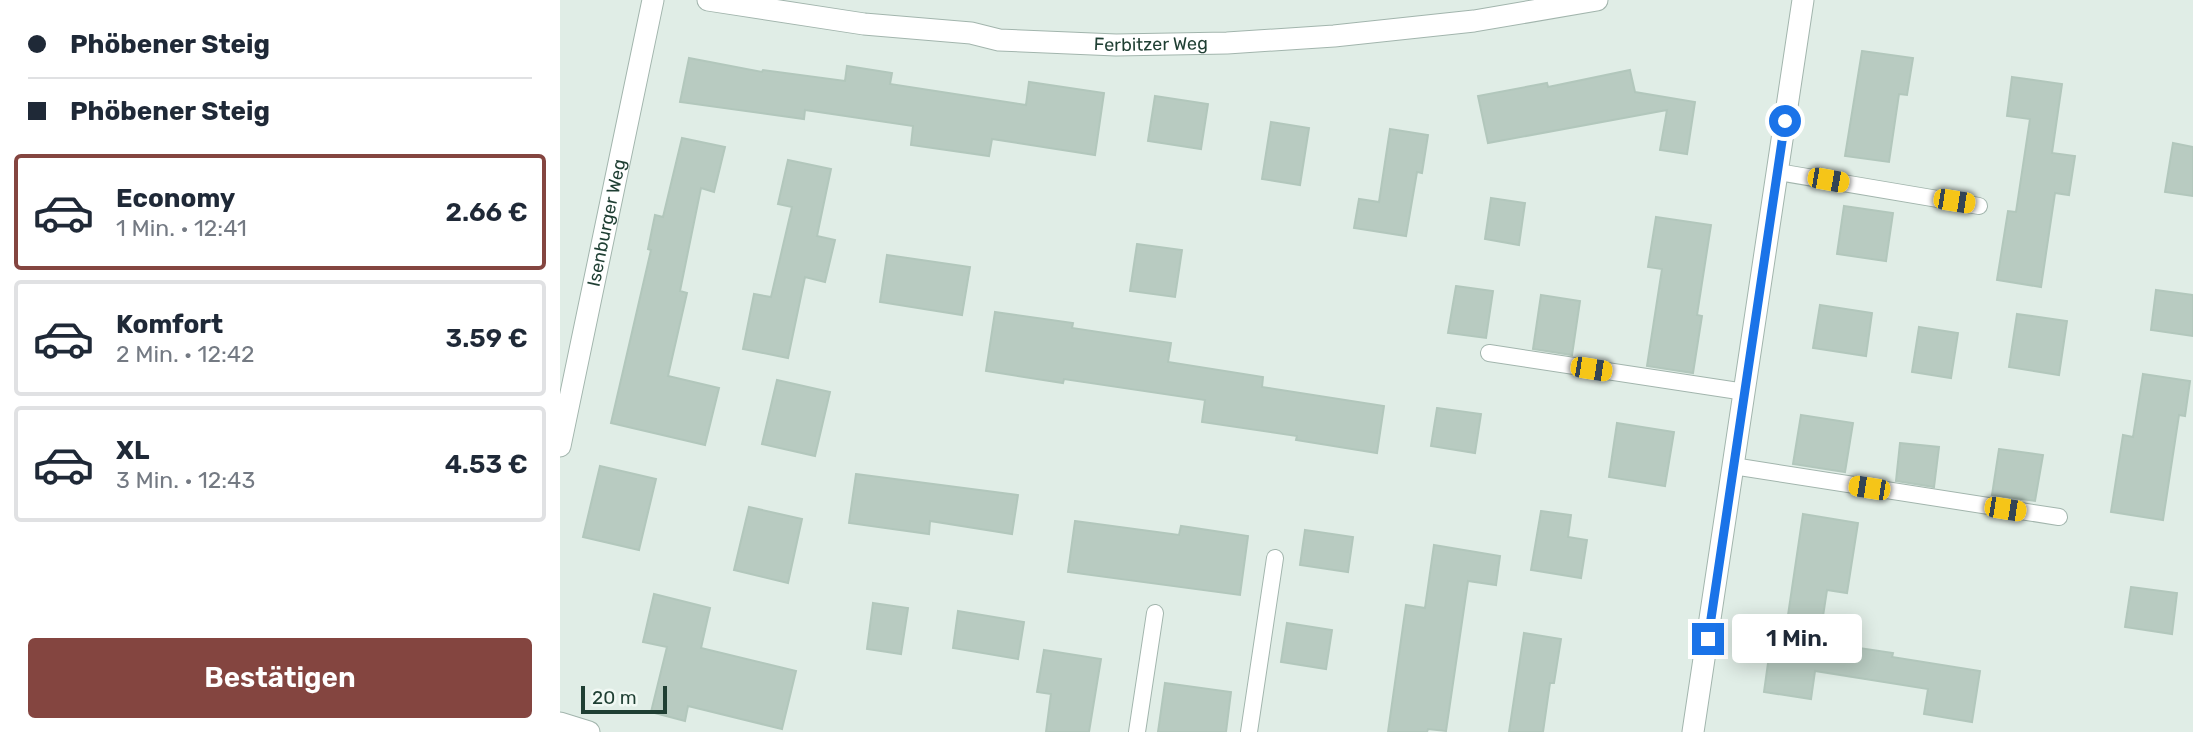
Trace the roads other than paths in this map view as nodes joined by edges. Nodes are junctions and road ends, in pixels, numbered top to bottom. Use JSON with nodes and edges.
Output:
{"nodes":[{"id":1,"x":653,"y":0,"type":"edge"},
{"id":2,"x":708,"y":0,"type":"edge"},
{"id":3,"x":1597,"y":0,"type":"edge"},
{"id":4,"x":1803,"y":0,"type":"edge"},
{"id":5,"x":1778,"y":172,"type":"junction"},
{"id":6,"x":1979,"y":206,"type":"dead end"},
{"id":7,"x":1489,"y":354,"type":"dead end"},
{"id":8,"x":1745,"y":391,"type":"junction"},
{"id":9,"x":560,"y":446,"type":"edge"},
{"id":10,"x":1734,"y":467,"type":"junction"},
{"id":11,"x":2059,"y":517,"type":"dead end"},
{"id":12,"x":1275,"y":558,"type":"dead end"},
{"id":13,"x":1155,"y":613,"type":"dead end"},
{"id":14,"x":560,"y":723,"type":"edge"},
{"id":15,"x":589,"y":732,"type":"edge"},
{"id":16,"x":1137,"y":732,"type":"edge"},
{"id":17,"x":1249,"y":732,"type":"edge"},
{"id":18,"x":1693,"y":732,"type":"edge"}],
"edges":[{"from":1,"to":9,"type":"street","name":"Isenburger Weg"},
{"from":2,"to":3,"type":"street","name":"Ferbitzer Weg"},
{"from":4,"to":5,"type":"street"},
{"from":5,"to":6,"type":"lane"},
{"from":5,"to":8,"type":"street"},
{"from":7,"to":8,"type":"lane"},
{"from":8,"to":10,"type":"street"},
{"from":10,"to":11,"type":"lane"},
{"from":10,"to":18,"type":"street"},
{"from":12,"to":17,"type":"lane"},
{"from":13,"to":16,"type":"lane"},
{"from":14,"to":15,"type":"street"}]}
